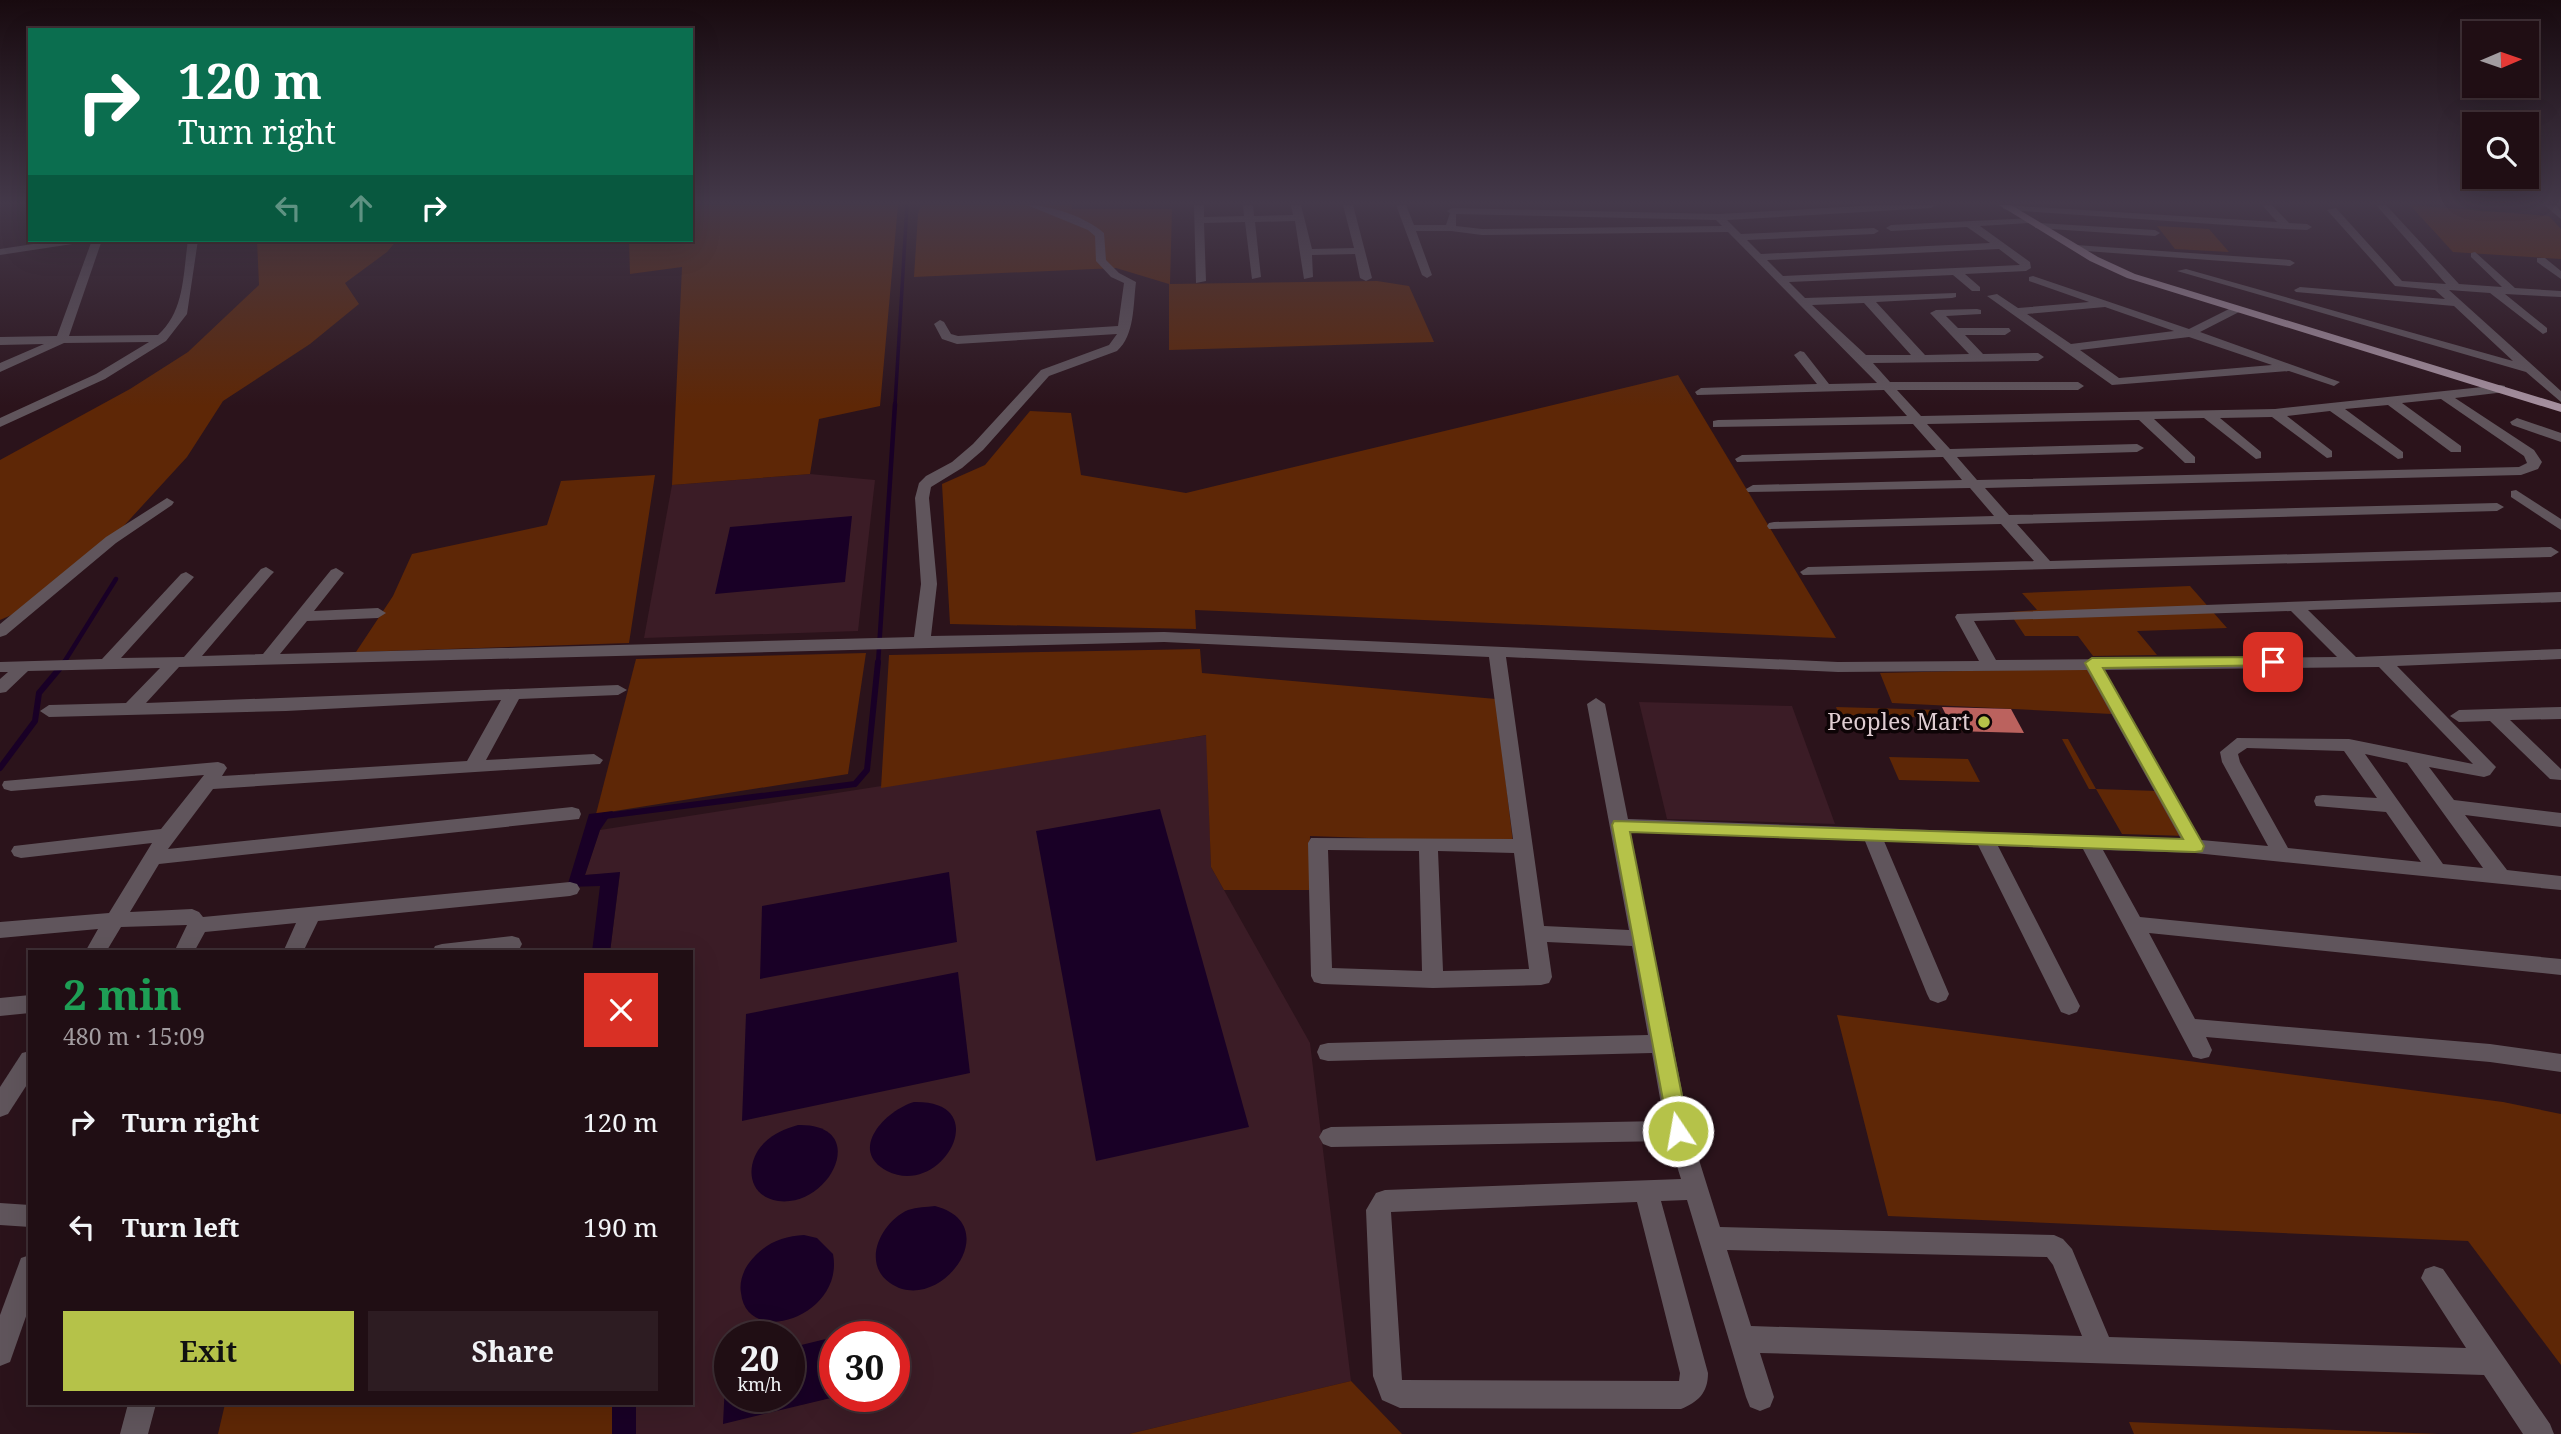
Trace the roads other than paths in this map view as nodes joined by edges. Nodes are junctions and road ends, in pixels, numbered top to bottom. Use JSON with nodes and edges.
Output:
{"nodes":[{"id":1,"x":86,"y":272,"type":"edge"},
{"id":2,"x":188,"y":272,"type":"edge"},
{"id":3,"x":1112,"y":272,"type":"edge"},
{"id":4,"x":1200,"y":272,"type":"edge"},
{"id":5,"x":1255,"y":272,"type":"edge"},
{"id":6,"x":1308,"y":272,"type":"edge"},
{"id":7,"x":1365,"y":272,"type":"edge"},
{"id":8,"x":1426,"y":272,"type":"edge"},
{"id":9,"x":1773,"y":272,"type":"edge"},
{"id":10,"x":1935,"y":272,"type":"edge"},
{"id":11,"x":1956,"y":272,"type":"edge"},
{"id":12,"x":2124,"y":272,"type":"edge"},
{"id":13,"x":2185,"y":272,"type":"edge"},
{"id":14,"x":2388,"y":272,"type":"edge"},
{"id":15,"x":2441,"y":272,"type":"edge"},
{"id":16,"x":2492,"y":272,"type":"edge"},
{"id":17,"x":1427,"y":275,"type":"dead end"},
{"id":18,"x":1256,"y":277,"type":"dead end"},
{"id":19,"x":1308,"y":277,"type":"dead end"},
{"id":20,"x":1366,"y":278,"type":"dead end"},
{"id":21,"x":1780,"y":279,"type":"junction"},
{"id":22,"x":2033,"y":279,"type":"dead end"},
{"id":23,"x":1200,"y":281,"type":"dead end"},
{"id":24,"x":2438,"y":286,"type":"junction"},
{"id":25,"x":2455,"y":288,"type":"junction"},
{"id":26,"x":1976,"y":289,"type":"dead end"},
{"id":27,"x":2300,"y":290,"type":"dead end"},
{"id":28,"x":2493,"y":290,"type":"junction"},
{"id":29,"x":2512,"y":291,"type":"junction"},
{"id":30,"x":1952,"y":295,"type":"dead end"},
{"id":31,"x":2561,"y":295,"type":"edge"},
{"id":32,"x":1993,"y":296,"type":"dead end"},
{"id":33,"x":1867,"y":299,"type":"junction"},
{"id":34,"x":1802,"y":302,"type":"junction"},
{"id":35,"x":2456,"y":303,"type":"junction"},
{"id":36,"x":2105,"y":304,"type":"junction"},
{"id":37,"x":2237,"y":309,"type":"junction"},
{"id":38,"x":1977,"y":312,"type":"dead end"},
{"id":39,"x":2016,"y":312,"type":"junction"},
{"id":40,"x":2381,"y":312,"type":"dead end"},
{"id":41,"x":940,"y":324,"type":"dead end"},
{"id":42,"x":2367,"y":324,"type":"junction"},
{"id":43,"x":1124,"y":329,"type":"junction"},
{"id":44,"x":2543,"y":330,"type":"dead end"},
{"id":45,"x":2005,"y":331,"type":"dead end"},
{"id":46,"x":1955,"y":332,"type":"junction"},
{"id":47,"x":2190,"y":332,"type":"junction"},
{"id":48,"x":162,"y":338,"type":"junction"},
{"id":49,"x":62,"y":340,"type":"junction"},
{"id":50,"x":0,"y":341,"type":"edge"},
{"id":51,"x":2069,"y":348,"type":"junction"},
{"id":52,"x":1800,"y":355,"type":"dead end"},
{"id":53,"x":2038,"y":357,"type":"dead end"},
{"id":54,"x":1921,"y":358,"type":"junction"},
{"id":55,"x":1980,"y":358,"type":"junction"},
{"id":56,"x":1863,"y":359,"type":"junction"},
{"id":57,"x":2290,"y":367,"type":"junction"},
{"id":58,"x":0,"y":368,"type":"edge"},
{"id":59,"x":2531,"y":370,"type":"junction"},
{"id":60,"x":1751,"y":374,"type":"dead end"},
{"id":61,"x":2334,"y":382,"type":"dead end"},
{"id":62,"x":1888,"y":386,"type":"junction"},
{"id":63,"x":2078,"y":386,"type":"dead end"},
{"id":64,"x":1826,"y":388,"type":"junction"},
{"id":65,"x":2501,"y":389,"type":"junction"},
{"id":66,"x":1761,"y":390,"type":"junction"},
{"id":67,"x":1701,"y":391,"type":"dead end"},
{"id":68,"x":2443,"y":395,"type":"junction"},
{"id":69,"x":2561,"y":398,"type":"edge"},
{"id":70,"x":2391,"y":401,"type":"junction"},
{"id":71,"x":2333,"y":407,"type":"junction"},
{"id":72,"x":2561,"y":408,"type":"edge"},
{"id":73,"x":2275,"y":413,"type":"junction"},
{"id":74,"x":2207,"y":414,"type":"junction"},
{"id":75,"x":2142,"y":415,"type":"junction"},
{"id":76,"x":1919,"y":420,"type":"junction"},
{"id":77,"x":2517,"y":422,"type":"dead end"},
{"id":78,"x":0,"y":423,"type":"edge"},
{"id":79,"x":1718,"y":424,"type":"dead end"},
{"id":80,"x":2561,"y":439,"type":"edge"},
{"id":81,"x":2137,"y":448,"type":"dead end"},
{"id":82,"x":2456,"y":449,"type":"dead end"},
{"id":83,"x":1947,"y":453,"type":"junction"},
{"id":84,"x":2327,"y":454,"type":"dead end"},
{"id":85,"x":2256,"y":455,"type":"dead end"},
{"id":86,"x":2398,"y":455,"type":"dead end"},
{"id":87,"x":1742,"y":459,"type":"dead end"},
{"id":88,"x":2190,"y":460,"type":"dead end"},
{"id":89,"x":1973,"y":484,"type":"junction"},
{"id":90,"x":1753,"y":489,"type":"dead end"},
{"id":91,"x":2516,"y":494,"type":"dead end"},
{"id":92,"x":167,"y":502,"type":"dead end"},
{"id":93,"x":2497,"y":507,"type":"dead end"},
{"id":94,"x":2005,"y":520,"type":"junction"},
{"id":95,"x":1774,"y":526,"type":"dead end"},
{"id":96,"x":2561,"y":526,"type":"edge"},
{"id":97,"x":2551,"y":552,"type":"dead end"},
{"id":98,"x":2046,"y":566,"type":"junction"},
{"id":99,"x":266,"y":572,"type":"dead end"},
{"id":100,"x":1808,"y":572,"type":"dead end"},
{"id":101,"x":336,"y":573,"type":"dead end"},
{"id":102,"x":186,"y":577,"type":"dead end"},
{"id":103,"x":2561,"y":597,"type":"edge"},
{"id":104,"x":2295,"y":606,"type":"junction"},
{"id":105,"x":378,"y":613,"type":"dead end"},
{"id":106,"x":302,"y":616,"type":"junction"},
{"id":107,"x":0,"y":632,"type":"edge"},
{"id":108,"x":914,"y":642,"type":"junction"},
{"id":109,"x":1497,"y":652,"type":"junction"},
{"id":110,"x":2561,"y":654,"type":"edge"},
{"id":111,"x":2542,"y":655,"type":"junction"},
{"id":112,"x":267,"y":660,"type":"junction"},
{"id":113,"x":2350,"y":661,"type":"junction"},
{"id":114,"x":181,"y":662,"type":"junction"},
{"id":115,"x":2383,"y":662,"type":"junction"},
{"id":116,"x":2092,"y":663,"type":"junction"},
{"id":117,"x":107,"y":664,"type":"junction"},
{"id":118,"x":1990,"y":665,"type":"junction"},
{"id":119,"x":0,"y":667,"type":"edge"},
{"id":120,"x":23,"y":667,"type":"junction"},
{"id":121,"x":2561,"y":671,"type":"edge"},
{"id":122,"x":0,"y":688,"type":"edge"},
{"id":123,"x":618,"y":690,"type":"dead end"},
{"id":124,"x":513,"y":694,"type":"junction"},
{"id":125,"x":1596,"y":704,"type":"dead end"},
{"id":126,"x":131,"y":709,"type":"junction"},
{"id":127,"x":49,"y":711,"type":"dead end"},
{"id":128,"x":2561,"y":713,"type":"edge"},
{"id":129,"x":2494,"y":715,"type":"junction"},
{"id":130,"x":2459,"y":716,"type":"dead end"},
{"id":131,"x":2349,"y":745,"type":"junction"},
{"id":132,"x":2412,"y":757,"type":"junction"},
{"id":133,"x":594,"y":760,"type":"dead end"},
{"id":134,"x":473,"y":767,"type":"junction"},
{"id":135,"x":2556,"y":775,"type":"dead end"},
{"id":136,"x":208,"y":783,"type":"junction"},
{"id":137,"x":10,"y":785,"type":"dead end"},
{"id":138,"x":2323,"y":801,"type":"dead end"},
{"id":139,"x":2392,"y":806,"type":"junction"},
{"id":140,"x":2448,"y":806,"type":"junction"},
{"id":141,"x":572,"y":814,"type":"dead end"},
{"id":142,"x":2561,"y":820,"type":"edge"},
{"id":143,"x":1620,"y":825,"type":"junction"},
{"id":144,"x":167,"y":835,"type":"junction"},
{"id":145,"x":1872,"y":835,"type":"junction"},
{"id":146,"x":1985,"y":840,"type":"junction"},
{"id":147,"x":1428,"y":844,"type":"junction"},
{"id":148,"x":2090,"y":844,"type":"junction"},
{"id":149,"x":1523,"y":846,"type":"junction"},
{"id":150,"x":2195,"y":846,"type":"junction"},
{"id":151,"x":2278,"y":848,"type":"junction"},
{"id":152,"x":21,"y":851,"type":"dead end"},
{"id":153,"x":153,"y":858,"type":"junction"},
{"id":154,"x":2432,"y":863,"type":"junction"},
{"id":155,"x":2500,"y":876,"type":"junction"},
{"id":156,"x":2561,"y":883,"type":"edge"},
{"id":157,"x":570,"y":889,"type":"dead end"},
{"id":158,"x":311,"y":914,"type":"junction"},
{"id":159,"x":115,"y":920,"type":"junction"},
{"id":160,"x":2134,"y":924,"type":"junction"},
{"id":161,"x":198,"y":925,"type":"junction"},
{"id":162,"x":0,"y":930,"type":"edge"},
{"id":163,"x":1535,"y":933,"type":"junction"},
{"id":164,"x":1641,"y":939,"type":"junction"},
{"id":165,"x":512,"y":944,"type":"dead end"},
{"id":166,"x":97,"y":950,"type":"edge"},
{"id":167,"x":185,"y":950,"type":"edge"},
{"id":168,"x":294,"y":950,"type":"edge"},
{"id":169,"x":460,"y":950,"type":"edge"},
{"id":170,"x":2561,"y":967,"type":"edge"},
{"id":171,"x":1433,"y":980,"type":"junction"},
{"id":172,"x":1938,"y":994,"type":"dead end"},
{"id":173,"x":28,"y":1004,"type":"edge"},
{"id":174,"x":2069,"y":1006,"type":"dead end"},
{"id":175,"x":0,"y":1007,"type":"edge"},
{"id":176,"x":2189,"y":1027,"type":"junction"},
{"id":177,"x":1660,"y":1044,"type":"junction"},
{"id":178,"x":2201,"y":1050,"type":"dead end"},
{"id":179,"x":1328,"y":1052,"type":"dead end"},
{"id":180,"x":28,"y":1063,"type":"edge"},
{"id":181,"x":2561,"y":1063,"type":"edge"},
{"id":182,"x":2,"y":1102,"type":"edge"},
{"id":183,"x":1678,"y":1131,"type":"junction"},
{"id":184,"x":1331,"y":1137,"type":"dead end"},
{"id":185,"x":1696,"y":1189,"type":"junction"},
{"id":186,"x":1646,"y":1191,"type":"junction"},
{"id":187,"x":0,"y":1214,"type":"edge"},
{"id":188,"x":28,"y":1216,"type":"edge"},
{"id":189,"x":1711,"y":1238,"type":"junction"},
{"id":190,"x":28,"y":1273,"type":"edge"},
{"id":191,"x":2434,"y":1278,"type":"dead end"},
{"id":192,"x":1742,"y":1339,"type":"junction"},
{"id":193,"x":2101,"y":1350,"type":"junction"},
{"id":194,"x":0,"y":1353,"type":"edge"},
{"id":195,"x":2491,"y":1362,"type":"junction"},
{"id":196,"x":1760,"y":1397,"type":"dead end"},
{"id":197,"x":142,"y":1405,"type":"edge"},
{"id":198,"x":134,"y":1434,"type":"edge"},
{"id":199,"x":2540,"y":1434,"type":"edge"}],
"edges":[{"from":1,"to":49,"type":"street"},
{"from":2,"to":48,"type":"street"},
{"from":3,"to":43,"type":"street"},
{"from":4,"to":23,"type":"street"},
{"from":5,"to":18,"type":"street"},
{"from":6,"to":19,"type":"street"},
{"from":7,"to":20,"type":"street"},
{"from":8,"to":17,"type":"street"},
{"from":9,"to":21,"type":"street"},
{"from":10,"to":21,"type":"street"},
{"from":11,"to":26,"type":"street"},
{"from":12,"to":37,"type":"main road"},
{"from":13,"to":42,"type":"street"},
{"from":14,"to":24,"type":"street"},
{"from":15,"to":25,"type":"street"},
{"from":16,"to":29,"type":"street"},
{"from":21,"to":34,"type":"street"},
{"from":22,"to":36,"type":"street"},
{"from":24,"to":25,"type":"street"},
{"from":24,"to":35,"type":"street"},
{"from":25,"to":28,"type":"street"},
{"from":27,"to":35,"type":"street"},
{"from":28,"to":29,"type":"street"},
{"from":28,"to":44,"type":"street"},
{"from":29,"to":31,"type":"street"},
{"from":30,"to":33,"type":"street"},
{"from":32,"to":39,"type":"street"},
{"from":33,"to":34,"type":"street"},
{"from":33,"to":54,"type":"street"},
{"from":34,"to":56,"type":"street"},
{"from":35,"to":59,"type":"street"},
{"from":36,"to":39,"type":"street"},
{"from":36,"to":47,"type":"street"},
{"from":37,"to":47,"type":"street"},
{"from":37,"to":65,"type":"main road"},
{"from":38,"to":46,"type":"street"},
{"from":39,"to":51,"type":"street"},
{"from":40,"to":42,"type":"street"},
{"from":41,"to":43,"type":"street"},
{"from":42,"to":59,"type":"street"},
{"from":43,"to":108,"type":"street"},
{"from":45,"to":46,"type":"street"},
{"from":46,"to":55,"type":"street"},
{"from":47,"to":51,"type":"street"},
{"from":47,"to":57,"type":"street"},
{"from":48,"to":49,"type":"street"},
{"from":48,"to":78,"type":"street"},
{"from":49,"to":50,"type":"street"},
{"from":49,"to":58,"type":"street"},
{"from":51,"to":57,"type":"street"},
{"from":52,"to":64,"type":"street"},
{"from":53,"to":55,"type":"street"},
{"from":54,"to":55,"type":"street"},
{"from":54,"to":56,"type":"street"},
{"from":56,"to":62,"type":"street"},
{"from":57,"to":61,"type":"street"},
{"from":59,"to":69,"type":"street"},
{"from":60,"to":66,"type":"street"},
{"from":62,"to":63,"type":"street"},
{"from":62,"to":64,"type":"street"},
{"from":62,"to":76,"type":"street"},
{"from":64,"to":66,"type":"street"},
{"from":65,"to":68,"type":"street"},
{"from":65,"to":72,"type":"main road"},
{"from":66,"to":67,"type":"street"},
{"from":68,"to":70,"type":"street"},
{"from":68,"to":89,"type":"street"},
{"from":70,"to":71,"type":"street"},
{"from":70,"to":82,"type":"street"},
{"from":71,"to":73,"type":"street"},
{"from":71,"to":86,"type":"street"},
{"from":73,"to":74,"type":"street"},
{"from":73,"to":84,"type":"street"},
{"from":74,"to":75,"type":"street"},
{"from":74,"to":85,"type":"street"},
{"from":75,"to":76,"type":"street"},
{"from":75,"to":88,"type":"street"},
{"from":76,"to":79,"type":"street"},
{"from":76,"to":83,"type":"street"},
{"from":77,"to":80,"type":"street"},
{"from":81,"to":83,"type":"street"},
{"from":83,"to":87,"type":"street"},
{"from":83,"to":89,"type":"street"},
{"from":89,"to":90,"type":"street"},
{"from":89,"to":94,"type":"street"},
{"from":91,"to":96,"type":"street"},
{"from":92,"to":107,"type":"street"},
{"from":93,"to":94,"type":"street"},
{"from":94,"to":95,"type":"street"},
{"from":94,"to":98,"type":"street"},
{"from":97,"to":98,"type":"street"},
{"from":98,"to":100,"type":"street"},
{"from":99,"to":114,"type":"street"},
{"from":101,"to":106,"type":"street"},
{"from":102,"to":117,"type":"street"},
{"from":103,"to":104,"type":"street"},
{"from":104,"to":113,"type":"street"},
{"from":104,"to":118,"type":"street"},
{"from":105,"to":106,"type":"street"},
{"from":106,"to":112,"type":"street"},
{"from":108,"to":109,"type":"street"},
{"from":108,"to":112,"type":"street"},
{"from":109,"to":118,"type":"street"},
{"from":109,"to":149,"type":"street"},
{"from":110,"to":111,"type":"street"},
{"from":111,"to":115,"type":"street"},
{"from":111,"to":121,"type":"street"},
{"from":112,"to":114,"type":"street"},
{"from":113,"to":115,"type":"street"},
{"from":113,"to":116,"type":"street"},
{"from":114,"to":117,"type":"street"},
{"from":114,"to":126,"type":"street"},
{"from":115,"to":132,"type":"street"},
{"from":116,"to":118,"type":"street"},
{"from":116,"to":150,"type":"street"},
{"from":117,"to":120,"type":"street"},
{"from":119,"to":120,"type":"street"},
{"from":120,"to":122,"type":"street"},
{"from":123,"to":124,"type":"street"},
{"from":124,"to":126,"type":"street"},
{"from":124,"to":134,"type":"street"},
{"from":125,"to":143,"type":"street"},
{"from":126,"to":127,"type":"street"},
{"from":128,"to":129,"type":"street"},
{"from":129,"to":130,"type":"street"},
{"from":129,"to":135,"type":"street"},
{"from":131,"to":132,"type":"street"},
{"from":131,"to":139,"type":"street"},
{"from":131,"to":151,"type":"street"},
{"from":132,"to":140,"type":"street"},
{"from":133,"to":134,"type":"street"},
{"from":134,"to":136,"type":"street"},
{"from":136,"to":137,"type":"street"},
{"from":136,"to":144,"type":"street"},
{"from":138,"to":139,"type":"street"},
{"from":139,"to":154,"type":"street"},
{"from":140,"to":142,"type":"street"},
{"from":140,"to":155,"type":"street"},
{"from":141,"to":153,"type":"street"},
{"from":143,"to":145,"type":"street"},
{"from":143,"to":164,"type":"street"},
{"from":144,"to":152,"type":"street"},
{"from":144,"to":153,"type":"street"},
{"from":145,"to":146,"type":"street"},
{"from":145,"to":172,"type":"street"},
{"from":146,"to":148,"type":"street"},
{"from":146,"to":174,"type":"street"},
{"from":147,"to":149,"type":"street"},
{"from":147,"to":171,"type":"street"},
{"from":147,"to":171,"type":"street"},
{"from":148,"to":150,"type":"street"},
{"from":148,"to":160,"type":"street"},
{"from":149,"to":163,"type":"street"},
{"from":150,"to":151,"type":"street"},
{"from":151,"to":154,"type":"street"},
{"from":153,"to":159,"type":"street"},
{"from":154,"to":155,"type":"street"},
{"from":155,"to":156,"type":"street"},
{"from":157,"to":158,"type":"street"},
{"from":158,"to":161,"type":"street"},
{"from":158,"to":168,"type":"street"},
{"from":159,"to":161,"type":"street"},
{"from":159,"to":162,"type":"street"},
{"from":159,"to":166,"type":"street"},
{"from":160,"to":170,"type":"street"},
{"from":160,"to":176,"type":"street"},
{"from":161,"to":167,"type":"street"},
{"from":163,"to":164,"type":"street"},
{"from":163,"to":171,"type":"street"},
{"from":164,"to":177,"type":"street"},
{"from":165,"to":169,"type":"street"},
{"from":173,"to":175,"type":"street"},
{"from":176,"to":178,"type":"street"},
{"from":176,"to":181,"type":"street"},
{"from":177,"to":179,"type":"street"},
{"from":177,"to":183,"type":"street"},
{"from":180,"to":182,"type":"street"},
{"from":183,"to":184,"type":"street"},
{"from":183,"to":185,"type":"street"},
{"from":185,"to":186,"type":"street"},
{"from":185,"to":189,"type":"street"},
{"from":186,"to":186,"type":"street"},
{"from":187,"to":188,"type":"street"},
{"from":189,"to":192,"type":"street"},
{"from":189,"to":193,"type":"street"},
{"from":190,"to":194,"type":"street"},
{"from":191,"to":195,"type":"street"},
{"from":192,"to":193,"type":"street"},
{"from":192,"to":196,"type":"street"},
{"from":193,"to":195,"type":"street"},
{"from":195,"to":199,"type":"street"},
{"from":197,"to":198,"type":"street"}]}
